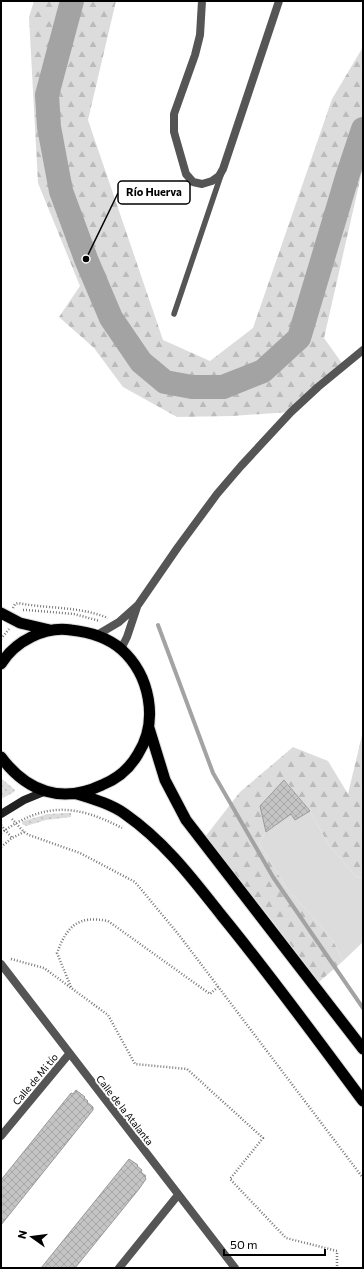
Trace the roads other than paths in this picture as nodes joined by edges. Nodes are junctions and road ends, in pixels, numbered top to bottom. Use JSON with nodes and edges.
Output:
{"nodes":[{"id":1,"x":202,"y":1,"type":"edge"},
{"id":2,"x":279,"y":1,"type":"edge"},
{"id":3,"x":223,"y":170,"type":"junction"},
{"id":4,"x":174,"y":314,"type":"dead end"},
{"id":5,"x":363,"y":350,"type":"edge"},
{"id":6,"x":138,"y":604,"type":"junction"},
{"id":7,"x":4,"y":615,"type":"edge"},
{"id":8,"x":50,"y":630,"type":"junction"},
{"id":9,"x":97,"y":635,"type":"junction"},
{"id":10,"x":121,"y":649,"type":"junction"},
{"id":11,"x":1,"y":664,"type":"edge"},
{"id":12,"x":149,"y":727,"type":"junction"},
{"id":13,"x":1,"y":758,"type":"edge"},
{"id":14,"x":46,"y":792,"type":"junction"},
{"id":15,"x":77,"y":794,"type":"junction"},
{"id":16,"x":1,"y":814,"type":"edge"},
{"id":17,"x":1,"y":964,"type":"edge"},
{"id":18,"x":363,"y":1049,"type":"edge"},
{"id":19,"x":69,"y":1054,"type":"junction"},
{"id":20,"x":363,"y":1101,"type":"edge"},
{"id":21,"x":1,"y":1136,"type":"edge"},
{"id":22,"x":178,"y":1195,"type":"junction"},
{"id":23,"x":119,"y":1268,"type":"edge"},
{"id":24,"x":235,"y":1268,"type":"edge"}],
"edges":[{"from":1,"to":3,"type":"street"},
{"from":2,"to":3,"type":"street"},
{"from":3,"to":4,"type":"lane"},
{"from":5,"to":6,"type":"street"},
{"from":6,"to":9,"type":"street"},
{"from":6,"to":10,"type":"street"},
{"from":7,"to":8,"type":"highway"},
{"from":8,"to":9,"type":"highway"},
{"from":8,"to":11,"type":"highway"},
{"from":9,"to":10,"type":"highway"},
{"from":10,"to":12,"type":"highway"},
{"from":12,"to":15,"type":"highway"},
{"from":12,"to":18,"type":"highway"},
{"from":13,"to":14,"type":"highway"},
{"from":14,"to":15,"type":"highway"},
{"from":14,"to":16,"type":"main road"},
{"from":15,"to":20,"type":"highway"},
{"from":17,"to":19,"type":"street","name":"Calle de la Atalanta"},
{"from":19,"to":21,"type":"street","name":"Calle de Mi tío"},
{"from":19,"to":22,"type":"street","name":"Calle de la Atalanta"},
{"from":22,"to":23,"type":"street"},
{"from":22,"to":24,"type":"street","name":"Calle de la Atalanta"}]}
